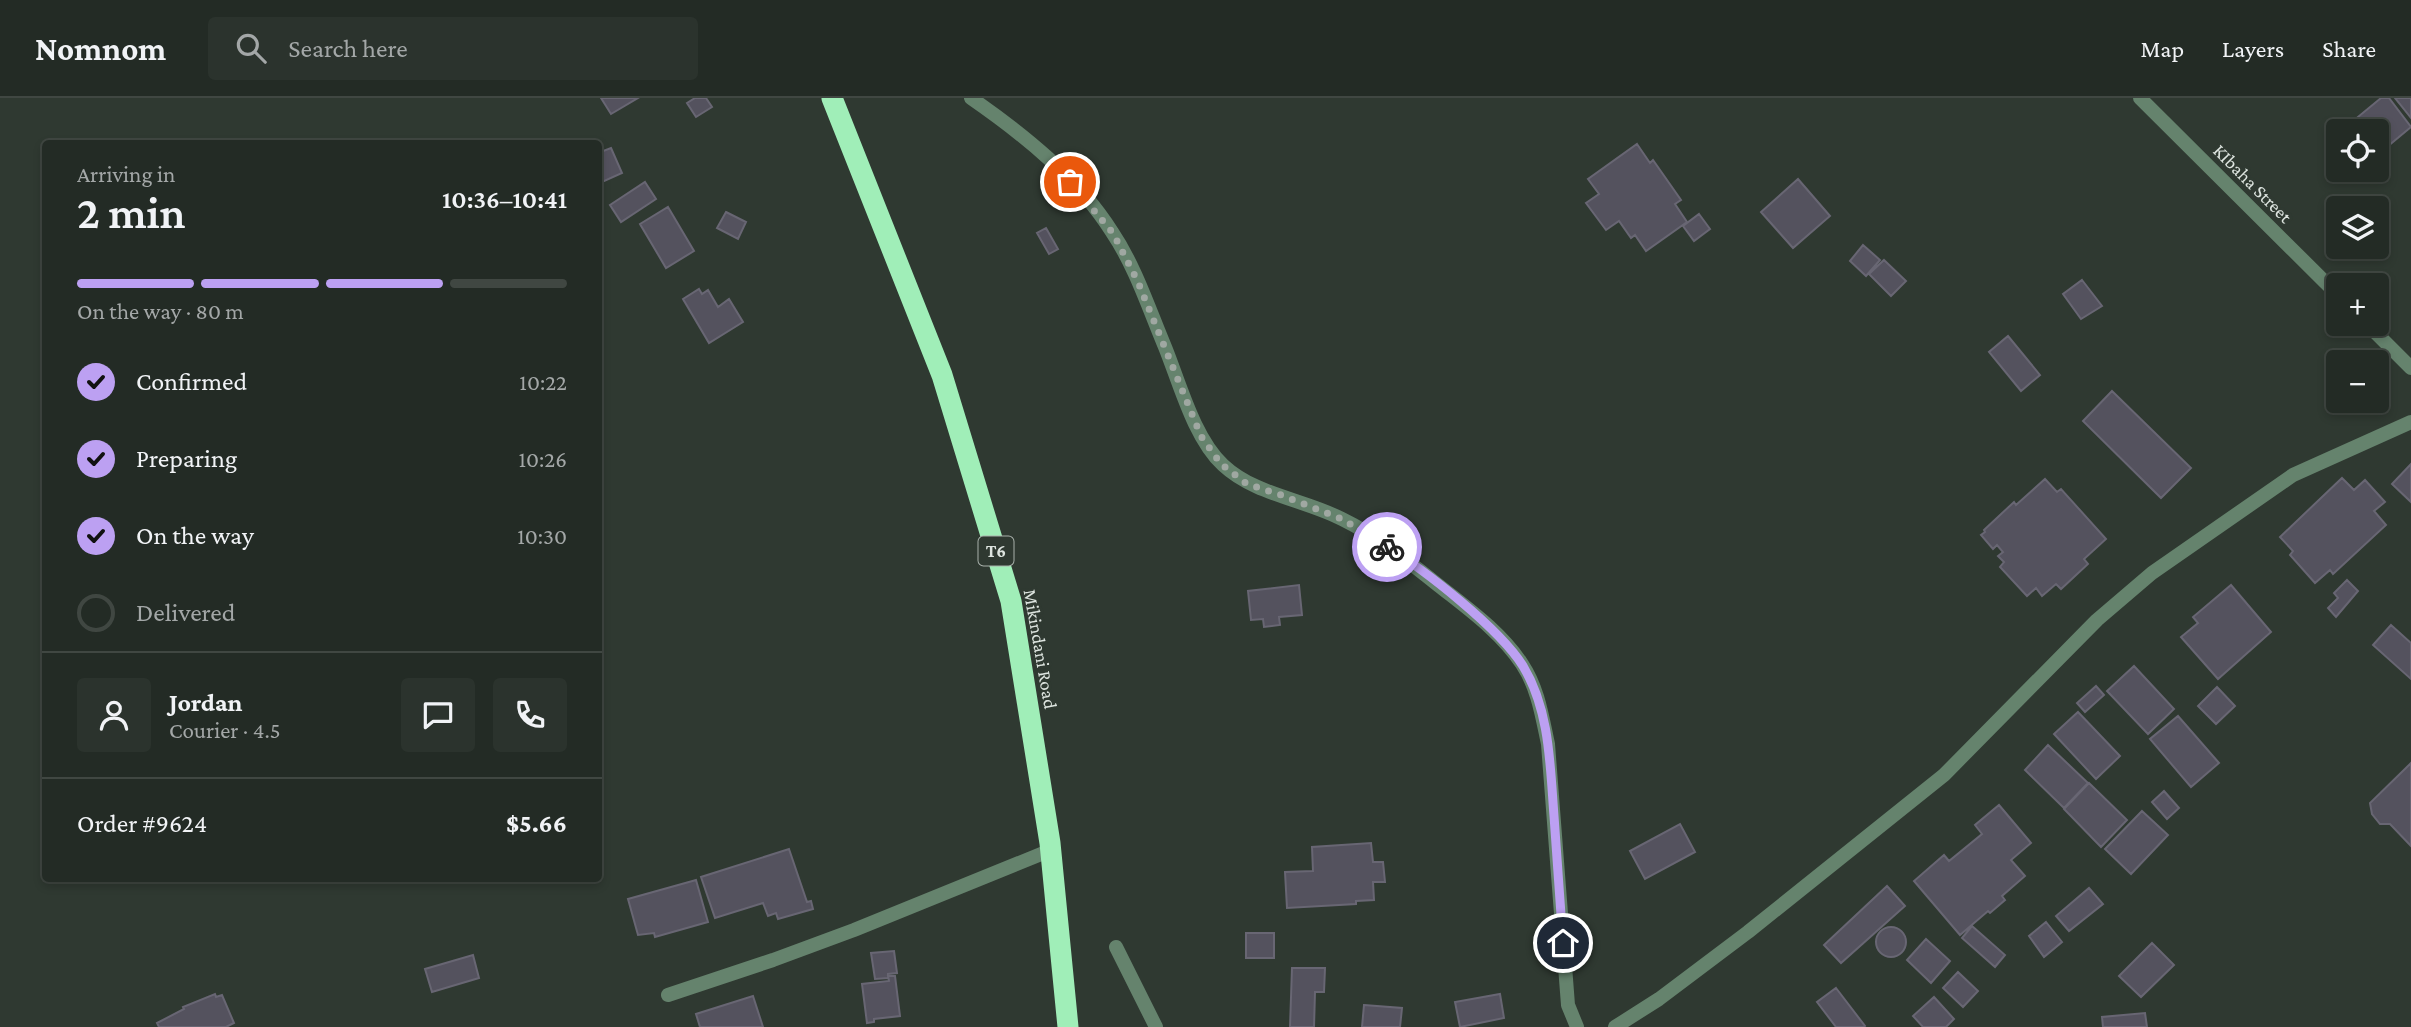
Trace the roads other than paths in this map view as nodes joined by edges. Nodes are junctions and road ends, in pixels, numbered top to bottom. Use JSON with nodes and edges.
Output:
{"nodes":[{"id":1,"x":832,"y":98,"type":"edge"},
{"id":2,"x":971,"y":98,"type":"edge"},
{"id":3,"x":2140,"y":98,"type":"edge"},
{"id":4,"x":2326,"y":283,"type":"edge"},
{"id":5,"x":2379,"y":336,"type":"edge"},
{"id":6,"x":2411,"y":368,"type":"edge"},
{"id":7,"x":2411,"y":422,"type":"edge"},
{"id":8,"x":1051,"y":850,"type":"junction"},
{"id":9,"x":1116,"y":947,"type":"dead end"},
{"id":10,"x":667,"y":995,"type":"dead end"},
{"id":11,"x":1068,"y":1027,"type":"edge"},
{"id":12,"x":1156,"y":1027,"type":"edge"},
{"id":13,"x":1577,"y":1027,"type":"edge"},
{"id":14,"x":1615,"y":1027,"type":"edge"}],
"edges":[{"from":1,"to":8,"type":"highway","name":"Mikindani Road","number":"T6"},
{"from":2,"to":13,"type":"street"},
{"from":3,"to":4,"type":"street","name":"KIbaha Street"},
{"from":5,"to":6,"type":"street"},
{"from":7,"to":14,"type":"street"},
{"from":8,"to":10,"type":"street"},
{"from":8,"to":11,"type":"highway","name":"Mikindani Road","number":"T6"},
{"from":9,"to":12,"type":"street"}]}
